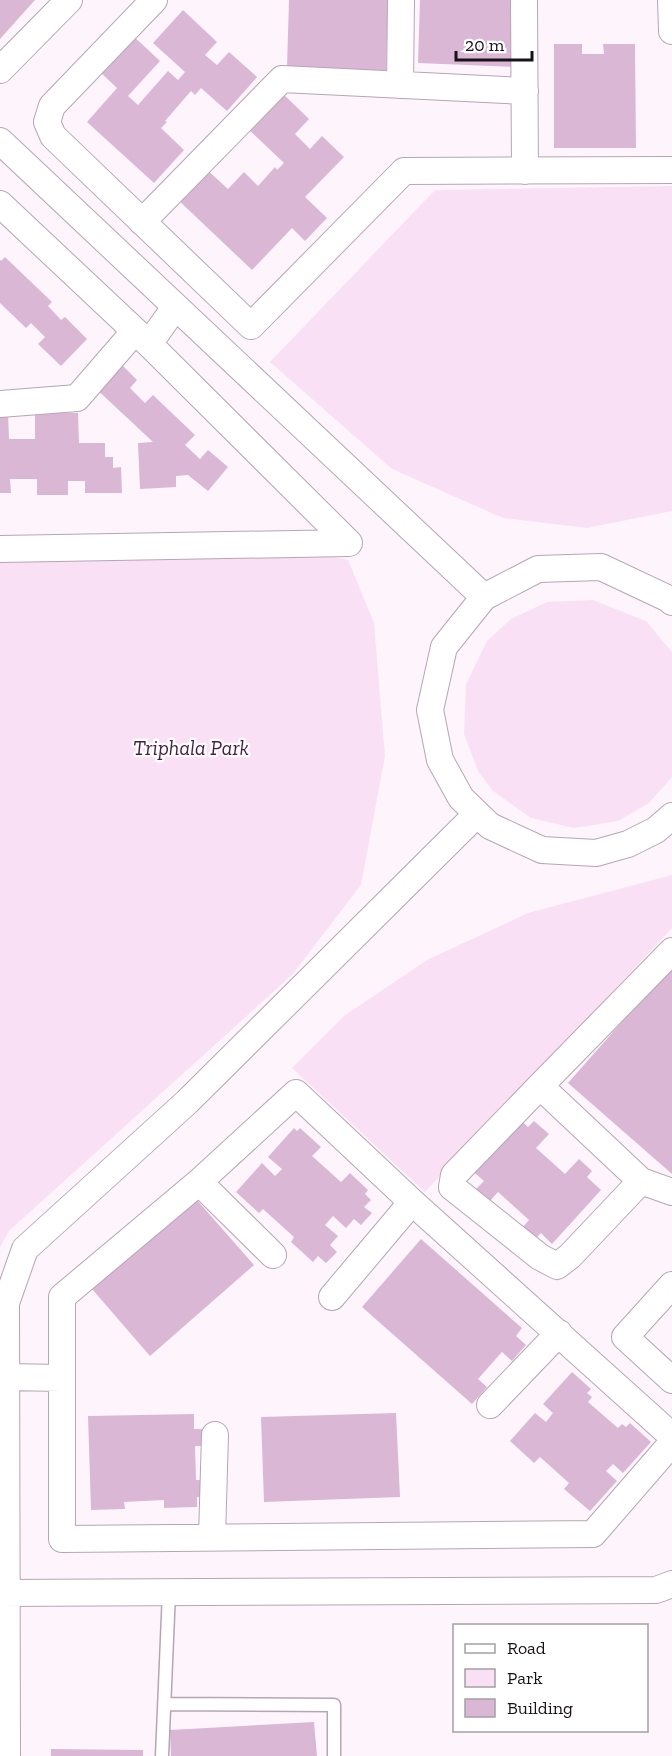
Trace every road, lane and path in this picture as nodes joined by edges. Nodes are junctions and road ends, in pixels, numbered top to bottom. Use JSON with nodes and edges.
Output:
{"nodes":[{"id":1,"x":69,"y":0,"type":"edge"},
{"id":2,"x":154,"y":0,"type":"edge"},
{"id":3,"x":401,"y":0,"type":"edge"},
{"id":4,"x":524,"y":0,"type":"edge"},
{"id":5,"x":671,"y":0,"type":"edge"},
{"id":6,"x":672,"y":31,"type":"edge"},
{"id":7,"x":0,"y":70,"type":"edge"},
{"id":8,"x":400,"y":85,"type":"junction"},
{"id":9,"x":525,"y":91,"type":"junction"},
{"id":10,"x":0,"y":141,"type":"edge"},
{"id":11,"x":672,"y":170,"type":"edge"},
{"id":12,"x":525,"y":171,"type":"junction"},
{"id":13,"x":0,"y":204,"type":"edge"},
{"id":14,"x":142,"y":222,"type":"junction"},
{"id":15,"x":175,"y":307,"type":"junction"},
{"id":16,"x":142,"y":338,"type":"junction"},
{"id":17,"x":0,"y":404,"type":"edge"},
{"id":18,"x":0,"y":549,"type":"edge"},
{"id":19,"x":484,"y":597,"type":"junction"},
{"id":20,"x":671,"y":599,"type":"edge"},
{"id":21,"x":476,"y":815,"type":"junction"},
{"id":22,"x":672,"y":816,"type":"edge"},
{"id":23,"x":672,"y":951,"type":"edge"},
{"id":24,"x":540,"y":1086,"type":"junction"},
{"id":25,"x":641,"y":1181,"type":"junction"},
{"id":26,"x":199,"y":1182,"type":"junction"},
{"id":27,"x":672,"y":1192,"type":"edge"},
{"id":28,"x":412,"y":1202,"type":"junction"},
{"id":29,"x":273,"y":1255,"type":"dead end"},
{"id":30,"x":672,"y":1285,"type":"edge"},
{"id":31,"x":332,"y":1297,"type":"dead end"},
{"id":32,"x":559,"y":1332,"type":"junction"},
{"id":33,"x":6,"y":1377,"type":"junction"},
{"id":34,"x":62,"y":1378,"type":"junction"},
{"id":35,"x":672,"y":1380,"type":"edge"},
{"id":36,"x":490,"y":1405,"type":"dead end"},
{"id":37,"x":214,"y":1435,"type":"dead end"},
{"id":38,"x":672,"y":1436,"type":"edge"},
{"id":39,"x":672,"y":1443,"type":"edge"},
{"id":40,"x":212,"y":1537,"type":"junction"},
{"id":41,"x":672,"y":1584,"type":"edge"},
{"id":42,"x":169,"y":1592,"type":"junction"},
{"id":43,"x":3,"y":1593,"type":"edge"},
{"id":44,"x":165,"y":1704,"type":"junction"},
{"id":45,"x":7,"y":1756,"type":"edge"},
{"id":46,"x":162,"y":1756,"type":"edge"},
{"id":47,"x":334,"y":1756,"type":"edge"}],
"edges":[{"from":1,"to":7,"type":"street"},
{"from":2,"to":14,"type":"street"},
{"from":3,"to":8,"type":"street"},
{"from":4,"to":9,"type":"street"},
{"from":5,"to":6,"type":"street"},
{"from":8,"to":9,"type":"street"},
{"from":8,"to":14,"type":"street"},
{"from":9,"to":12,"type":"street"},
{"from":10,"to":15,"type":"street"},
{"from":11,"to":12,"type":"street"},
{"from":12,"to":14,"type":"street"},
{"from":13,"to":16,"type":"street"},
{"from":15,"to":16,"type":"street"},
{"from":15,"to":19,"type":"street"},
{"from":16,"to":17,"type":"street"},
{"from":16,"to":18,"type":"street"},
{"from":19,"to":20,"type":"street"},
{"from":19,"to":21,"type":"street"},
{"from":21,"to":22,"type":"street"},
{"from":21,"to":33,"type":"street"},
{"from":23,"to":24,"type":"street"},
{"from":24,"to":25,"type":"street"},
{"from":24,"to":25,"type":"street"},
{"from":25,"to":27,"type":"street"},
{"from":26,"to":28,"type":"street"},
{"from":26,"to":29,"type":"street"},
{"from":26,"to":34,"type":"street"},
{"from":28,"to":31,"type":"street"},
{"from":28,"to":32,"type":"street"},
{"from":30,"to":35,"type":"street"},
{"from":32,"to":36,"type":"street"},
{"from":32,"to":38,"type":"street"},
{"from":33,"to":34,"type":"street"},
{"from":33,"to":43,"type":"street"},
{"from":34,"to":40,"type":"street"},
{"from":37,"to":40,"type":"street"},
{"from":39,"to":40,"type":"street"},
{"from":41,"to":42,"type":"street"},
{"from":42,"to":43,"type":"street"},
{"from":42,"to":44,"type":"lane"},
{"from":43,"to":45,"type":"street"},
{"from":44,"to":46,"type":"lane"},
{"from":44,"to":47,"type":"lane"}]}
